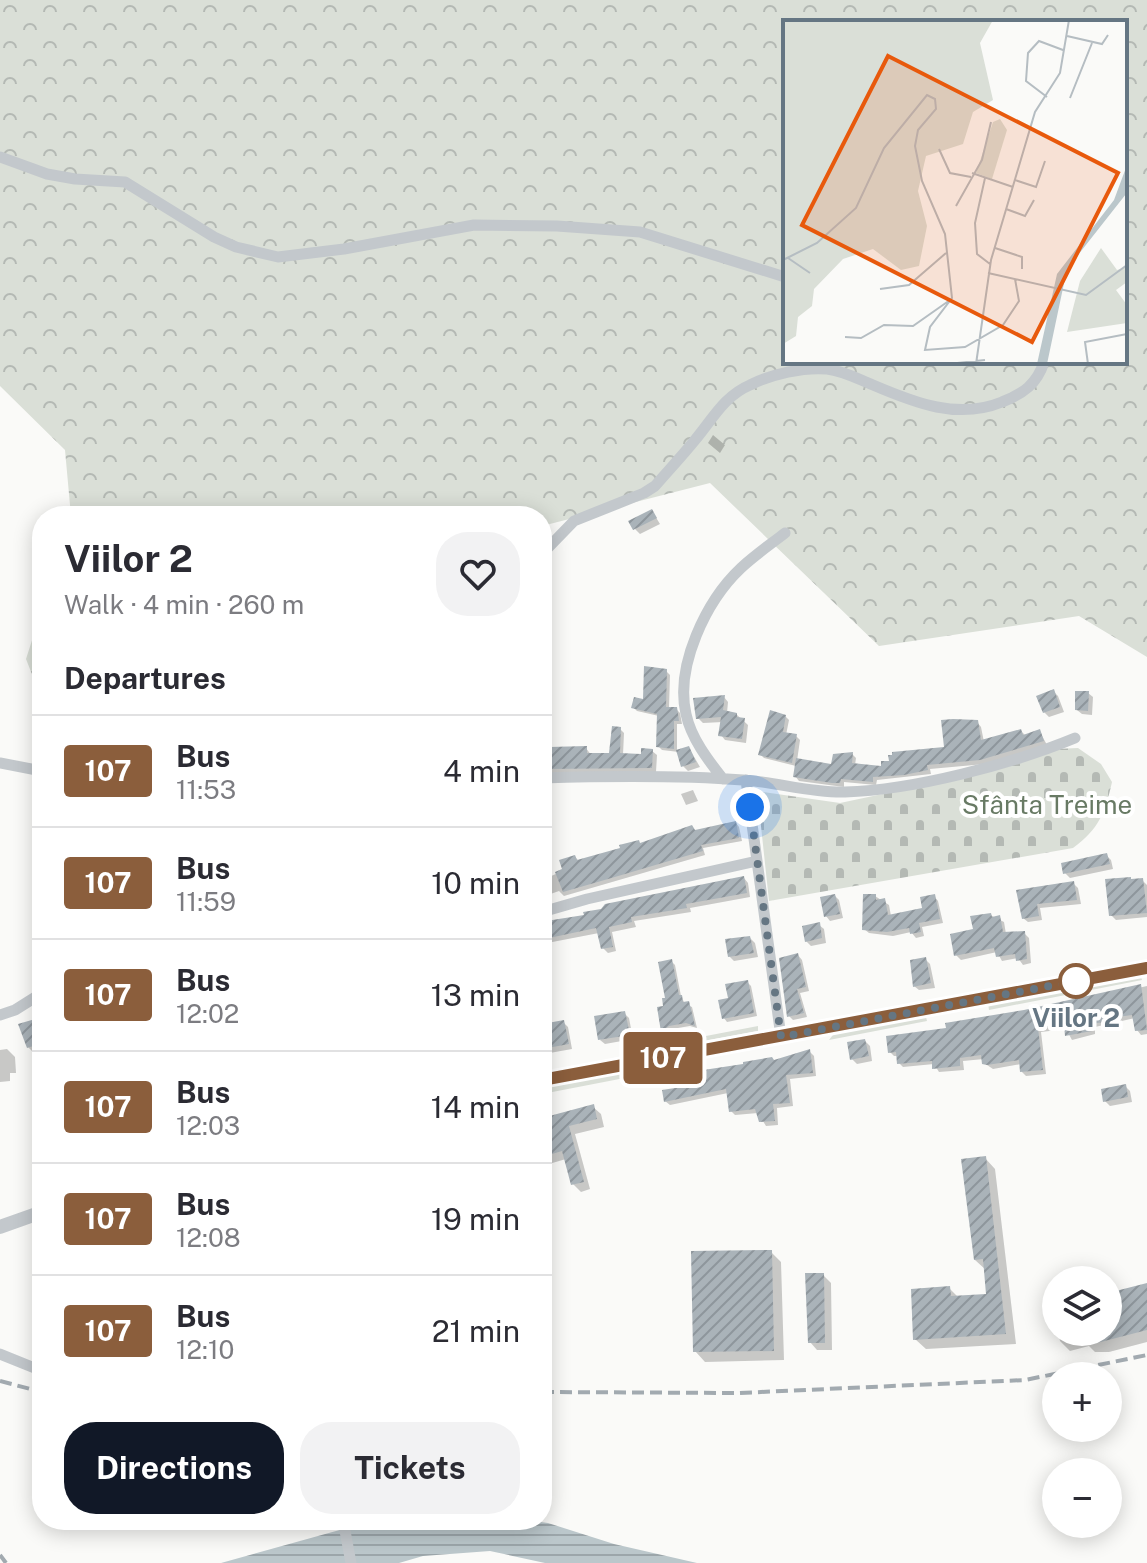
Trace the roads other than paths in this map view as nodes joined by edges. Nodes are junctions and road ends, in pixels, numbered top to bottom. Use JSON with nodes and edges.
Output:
{"nodes":[{"id":1,"x":0,"y":157,"type":"edge"},
{"id":2,"x":783,"y":276,"type":"edge"},
{"id":3,"x":1043,"y":364,"type":"edge"},
{"id":4,"x":785,"y":533,"type":"dead end"},
{"id":5,"x":552,"y":544,"type":"edge"},
{"id":6,"x":1075,"y":738,"type":"dead end"},
{"id":7,"x":0,"y":763,"type":"edge"},
{"id":8,"x":32,"y":769,"type":"edge"},
{"id":9,"x":552,"y":778,"type":"edge"},
{"id":10,"x":723,"y":779,"type":"junction"},
{"id":11,"x":746,"y":780,"type":"junction"},
{"id":12,"x":757,"y":861,"type":"junction"},
{"id":13,"x":552,"y":909,"type":"edge"},
{"id":14,"x":1147,"y":968,"type":"edge"},
{"id":15,"x":32,"y":999,"type":"edge"},
{"id":16,"x":0,"y":1006,"type":"edge"},
{"id":17,"x":15,"y":1010,"type":"junction"},
{"id":18,"x":0,"y":1015,"type":"edge"},
{"id":19,"x":781,"y":1037,"type":"junction"},
{"id":20,"x":552,"y":1078,"type":"edge"},
{"id":21,"x":32,"y":1216,"type":"edge"},
{"id":22,"x":0,"y":1227,"type":"edge"},
{"id":23,"x":0,"y":1354,"type":"edge"},
{"id":24,"x":32,"y":1367,"type":"edge"},
{"id":25,"x":345,"y":1530,"type":"edge"},
{"id":26,"x":351,"y":1563,"type":"edge"}],
"edges":[{"from":1,"to":2,"type":"street"},
{"from":3,"to":5,"type":"street"},
{"from":4,"to":10,"type":"street"},
{"from":6,"to":11,"type":"street"},
{"from":7,"to":8,"type":"street"},
{"from":9,"to":10,"type":"street"},
{"from":10,"to":11,"type":"street"},
{"from":11,"to":12,"type":"street"},
{"from":12,"to":13,"type":"street"},
{"from":12,"to":19,"type":"street"},
{"from":14,"to":19,"type":"street"},
{"from":15,"to":17,"type":"street"},
{"from":16,"to":17,"type":"street"},
{"from":17,"to":18,"type":"street"},
{"from":19,"to":20,"type":"street"},
{"from":21,"to":22,"type":"street"},
{"from":23,"to":24,"type":"street"},
{"from":25,"to":26,"type":"street"}]}
